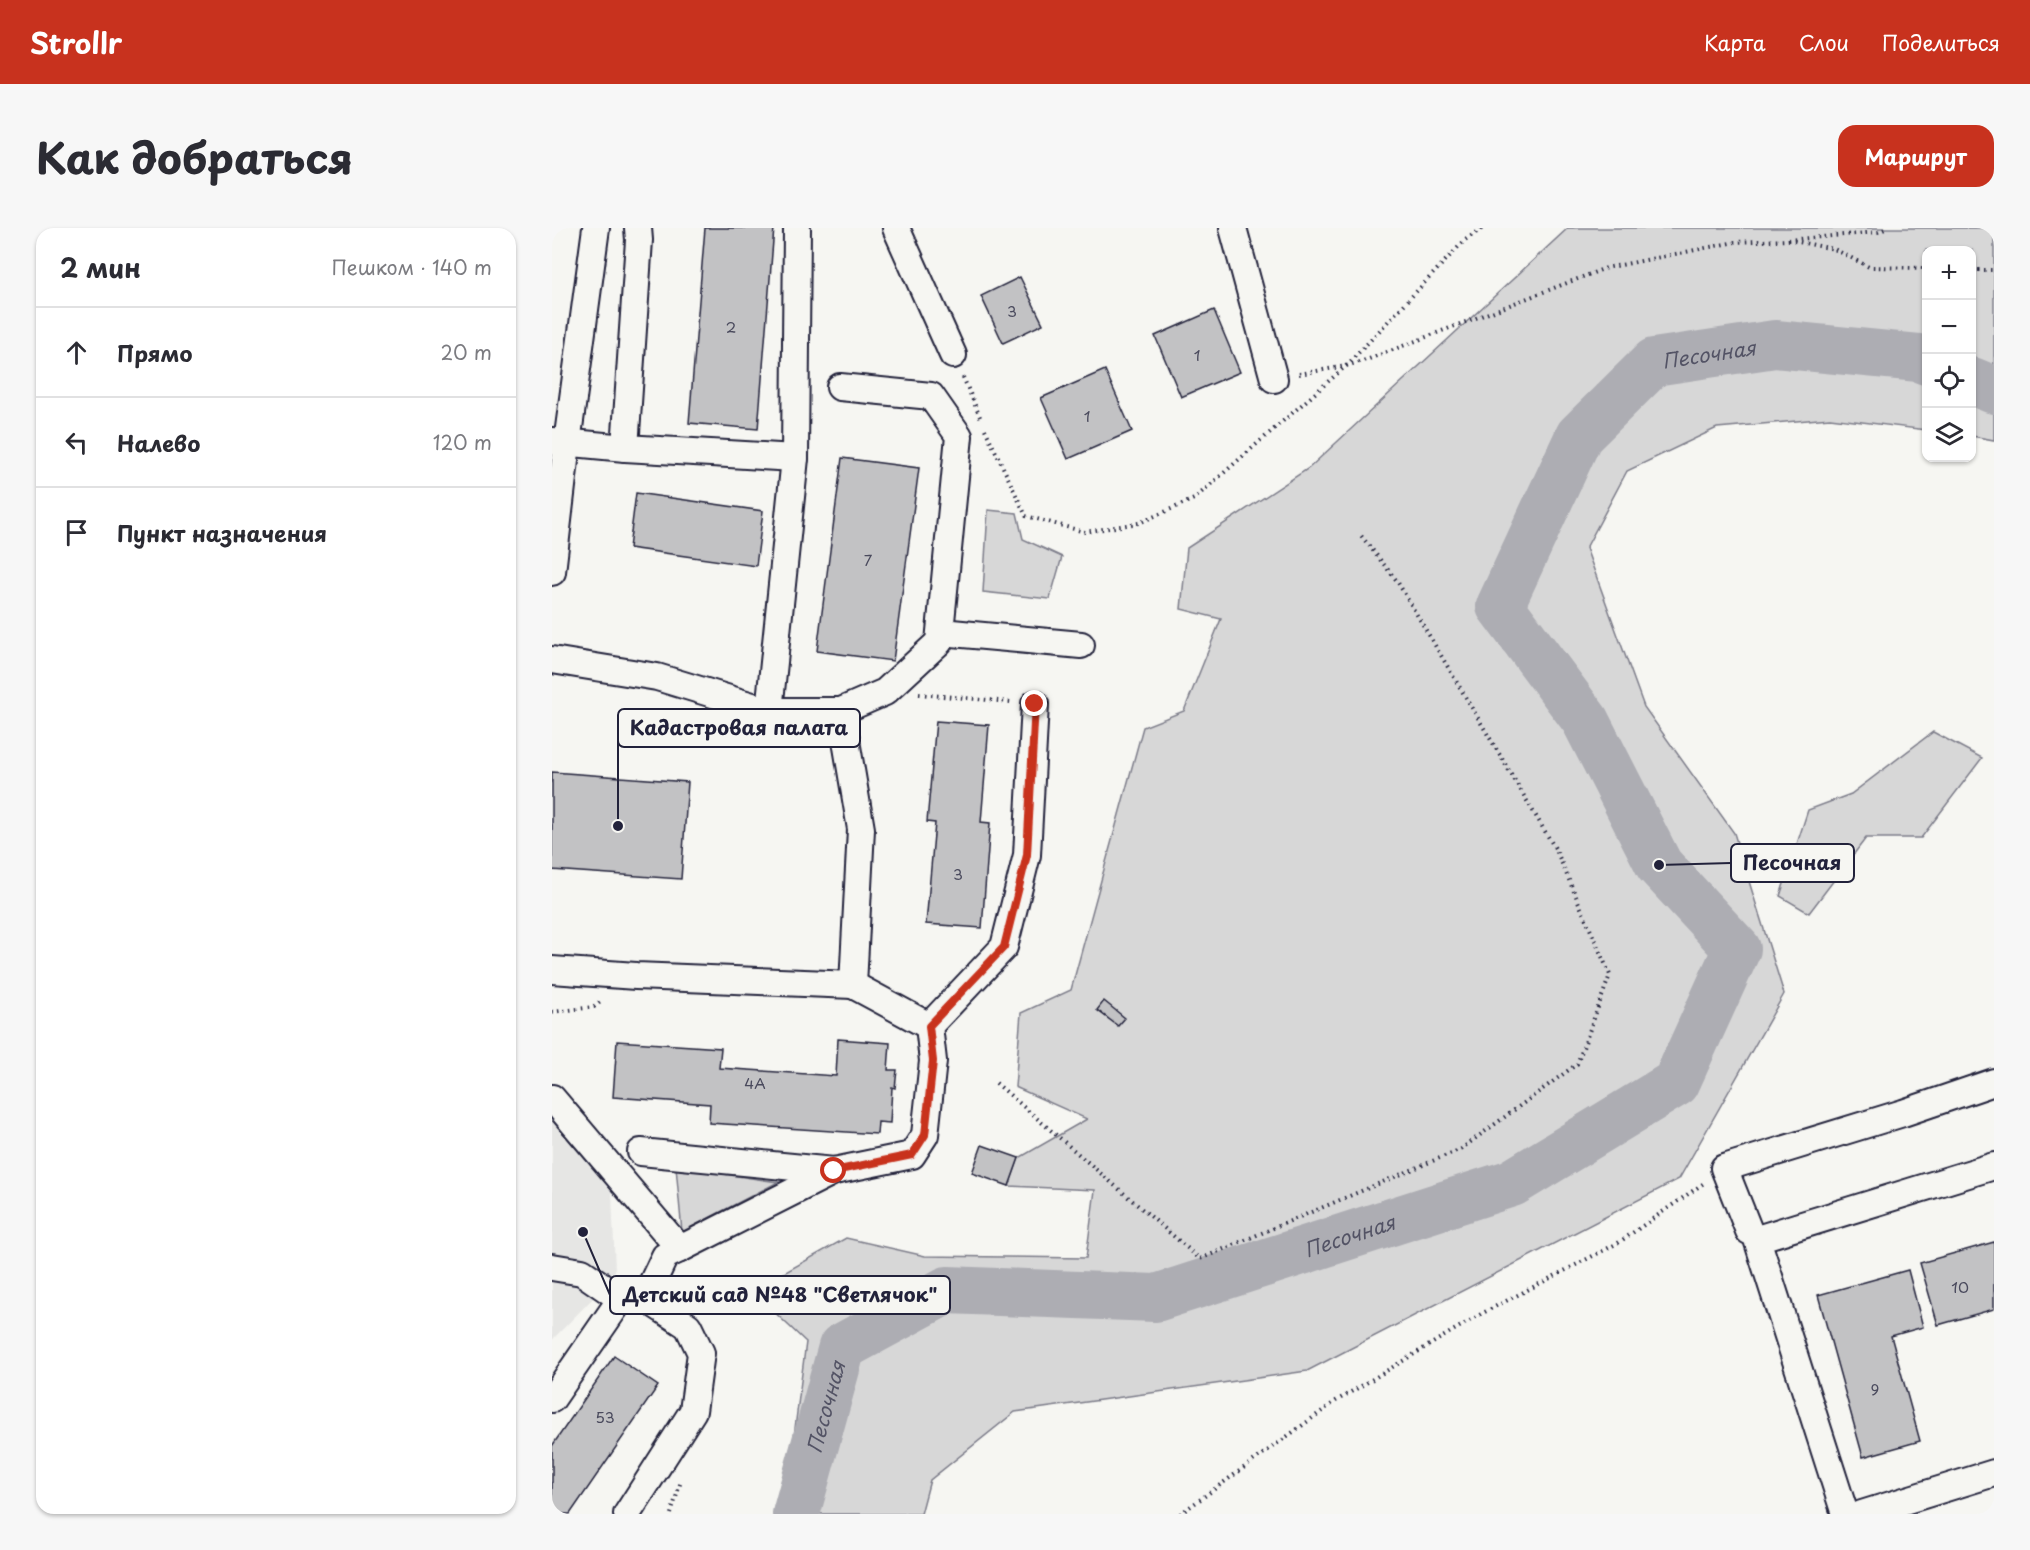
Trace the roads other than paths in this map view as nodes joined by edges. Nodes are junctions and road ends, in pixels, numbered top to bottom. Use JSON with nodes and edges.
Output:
{"nodes":[{"id":1,"x":596,"y":228,"type":"edge"},
{"id":2,"x":638,"y":228,"type":"edge"},
{"id":3,"x":797,"y":228,"type":"edge"},
{"id":4,"x":896,"y":228,"type":"edge"},
{"id":5,"x":1233,"y":228,"type":"edge"},
{"id":6,"x":953,"y":355,"type":"road end"},
{"id":7,"x":1275,"y":379,"type":"road end"},
{"id":8,"x":840,"y":387,"type":"dead end"},
{"id":9,"x":559,"y":442,"type":"edge"},
{"id":10,"x":625,"y":448,"type":"junction"},
{"id":11,"x":795,"y":459,"type":"junction"},
{"id":12,"x":556,"y":497,"type":"edge"},
{"id":13,"x":552,"y":572,"type":"edge"},
{"id":14,"x":940,"y":632,"type":"junction"},
{"id":15,"x":1081,"y":645,"type":"dead end"},
{"id":16,"x":552,"y":660,"type":"edge"},
{"id":17,"x":1035,"y":704,"type":"road end"},
{"id":18,"x":769,"y":711,"type":"junction"},
{"id":19,"x":841,"y":711,"type":"junction"},
{"id":20,"x":552,"y":970,"type":"edge"},
{"id":21,"x":853,"y":985,"type":"junction"},
{"id":22,"x":929,"y":1026,"type":"junction"},
{"id":23,"x":1994,"y":1082,"type":"edge"},
{"id":24,"x":552,"y":1098,"type":"edge"},
{"id":25,"x":641,"y":1152,"type":"dead end"},
{"id":26,"x":1994,"y":1166,"type":"edge"},
{"id":27,"x":834,"y":1171,"type":"junction"},
{"id":28,"x":1749,"y":1231,"type":"dead end"},
{"id":29,"x":680,"y":1249,"type":"junction"},
{"id":30,"x":552,"y":1267,"type":"edge"},
{"id":31,"x":633,"y":1298,"type":"junction"},
{"id":32,"x":552,"y":1399,"type":"edge"},
{"id":33,"x":1994,"y":1473,"type":"edge"},
{"id":34,"x":627,"y":1514,"type":"edge"},
{"id":35,"x":1845,"y":1514,"type":"edge"},
{"id":36,"x":1862,"y":1514,"type":"edge"}],
"edges":[{"from":1,"to":9,"type":"street"},
{"from":2,"to":10,"type":"street"},
{"from":3,"to":11,"type":"street"},
{"from":4,"to":6,"type":"street"},
{"from":5,"to":7,"type":"street"},
{"from":8,"to":14,"type":"street"},
{"from":9,"to":10,"type":"street"},
{"from":9,"to":12,"type":"street"},
{"from":10,"to":11,"type":"street"},
{"from":11,"to":18,"type":"street"},
{"from":12,"to":13,"type":"street"},
{"from":14,"to":15,"type":"street"},
{"from":14,"to":19,"type":"street"},
{"from":16,"to":18,"type":"street"},
{"from":17,"to":22,"type":"street"},
{"from":18,"to":19,"type":"street"},
{"from":19,"to":21,"type":"street"},
{"from":20,"to":21,"type":"street"},
{"from":21,"to":22,"type":"street"},
{"from":22,"to":27,"type":"street"},
{"from":23,"to":28,"type":"street"},
{"from":24,"to":29,"type":"street"},
{"from":25,"to":27,"type":"street"},
{"from":26,"to":35,"type":"street"},
{"from":27,"to":29,"type":"street"},
{"from":29,"to":31,"type":"street"},
{"from":30,"to":31,"type":"street"},
{"from":31,"to":32,"type":"street"},
{"from":31,"to":34,"type":"street"},
{"from":33,"to":36,"type":"street"}]}
